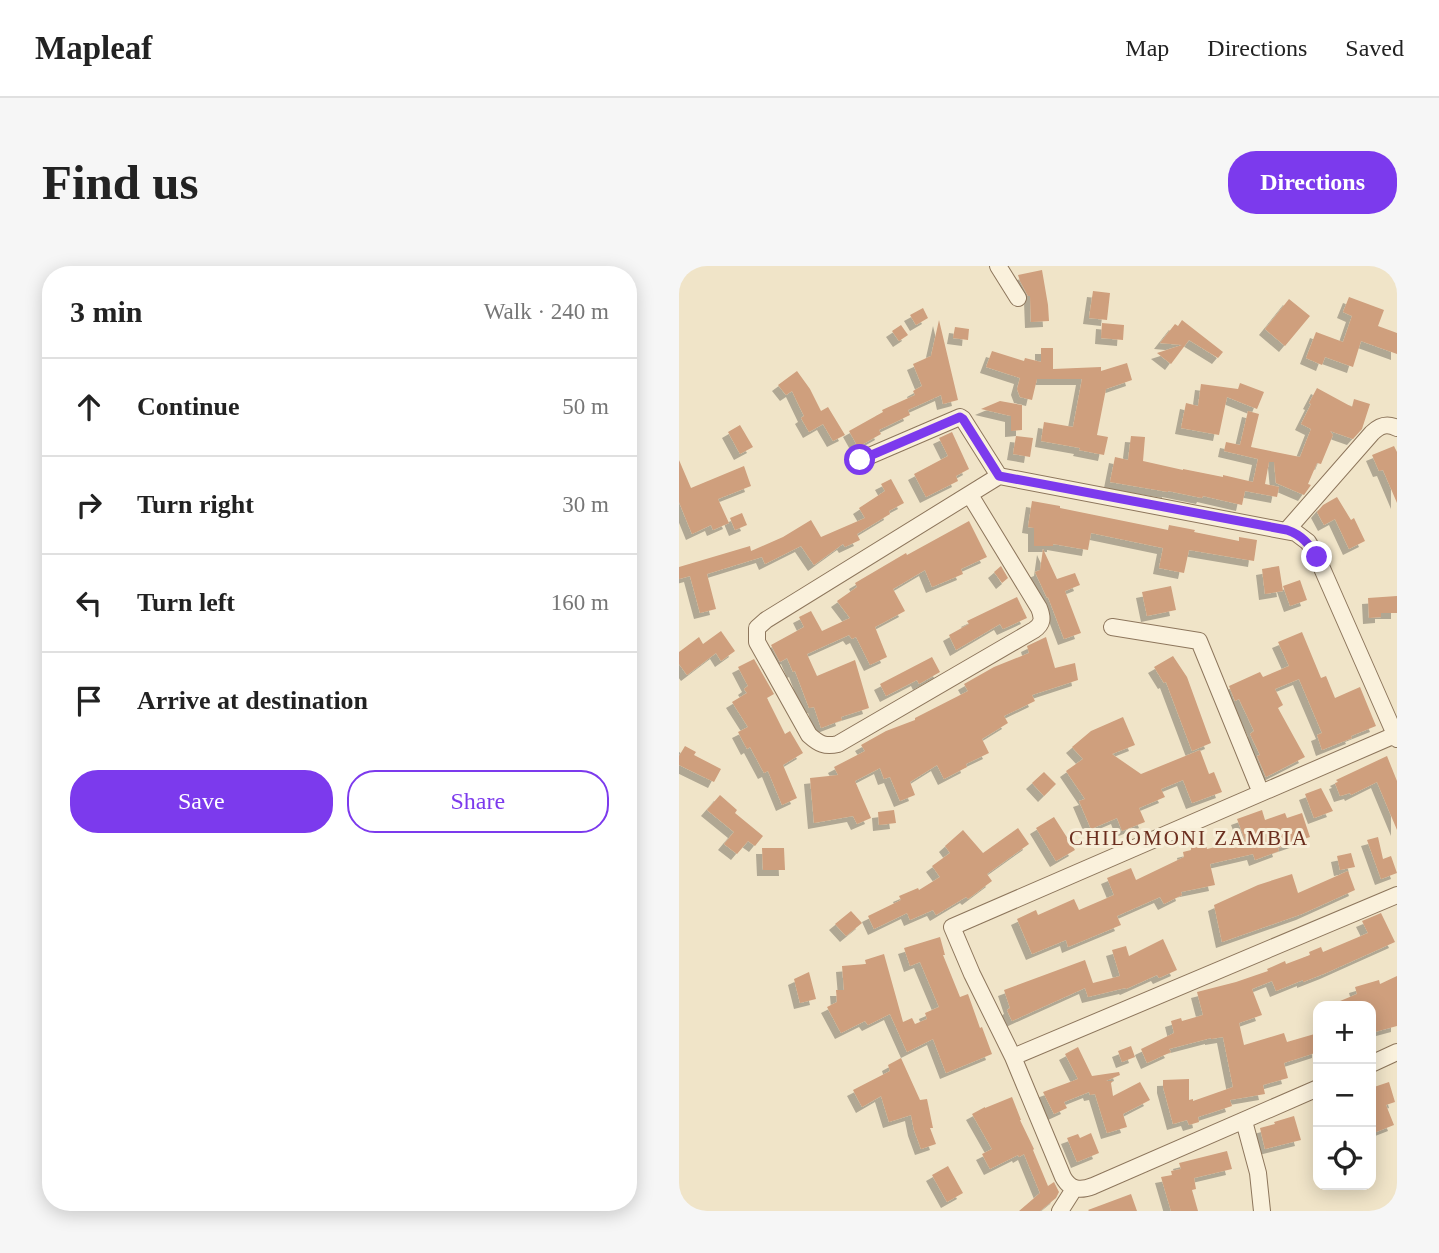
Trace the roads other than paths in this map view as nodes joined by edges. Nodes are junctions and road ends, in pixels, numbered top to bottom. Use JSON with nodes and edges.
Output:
{"nodes":[{"id":1,"x":998,"y":266,"type":"edge"},
{"id":2,"x":1017,"y":298,"type":"dead end"},
{"id":3,"x":1397,"y":428,"type":"edge"},
{"id":4,"x":860,"y":460,"type":"dead end"},
{"id":5,"x":999,"y":476,"type":"junction"},
{"id":6,"x":970,"y":495,"type":"junction"},
{"id":7,"x":1287,"y":530,"type":"junction"},
{"id":8,"x":1112,"y":627,"type":"dead end"},
{"id":9,"x":1396,"y":737,"type":"edge"},
{"id":10,"x":1261,"y":793,"type":"junction"},
{"id":11,"x":1397,"y":895,"type":"edge"},
{"id":12,"x":1397,"y":1052,"type":"edge"},
{"id":13,"x":1013,"y":1057,"type":"junction"},
{"id":14,"x":1376,"y":1062,"type":"edge"},
{"id":15,"x":1313,"y":1090,"type":"edge"},
{"id":16,"x":1244,"y":1121,"type":"junction"},
{"id":17,"x":1074,"y":1189,"type":"junction"},
{"id":18,"x":1060,"y":1211,"type":"edge"},
{"id":19,"x":1262,"y":1211,"type":"edge"}],
"edges":[{"from":1,"to":2,"type":"street"},
{"from":3,"to":7,"type":"street"},
{"from":4,"to":5,"type":"street"},
{"from":5,"to":6,"type":"street"},
{"from":5,"to":7,"type":"street"},
{"from":6,"to":6,"type":"street"},
{"from":7,"to":9,"type":"street"},
{"from":8,"to":10,"type":"street"},
{"from":9,"to":10,"type":"street"},
{"from":10,"to":13,"type":"street"},
{"from":11,"to":13,"type":"street"},
{"from":12,"to":14,"type":"street"},
{"from":13,"to":17,"type":"street"},
{"from":15,"to":16,"type":"street"},
{"from":16,"to":17,"type":"street"},
{"from":16,"to":19,"type":"street"},
{"from":17,"to":18,"type":"street"}]}
